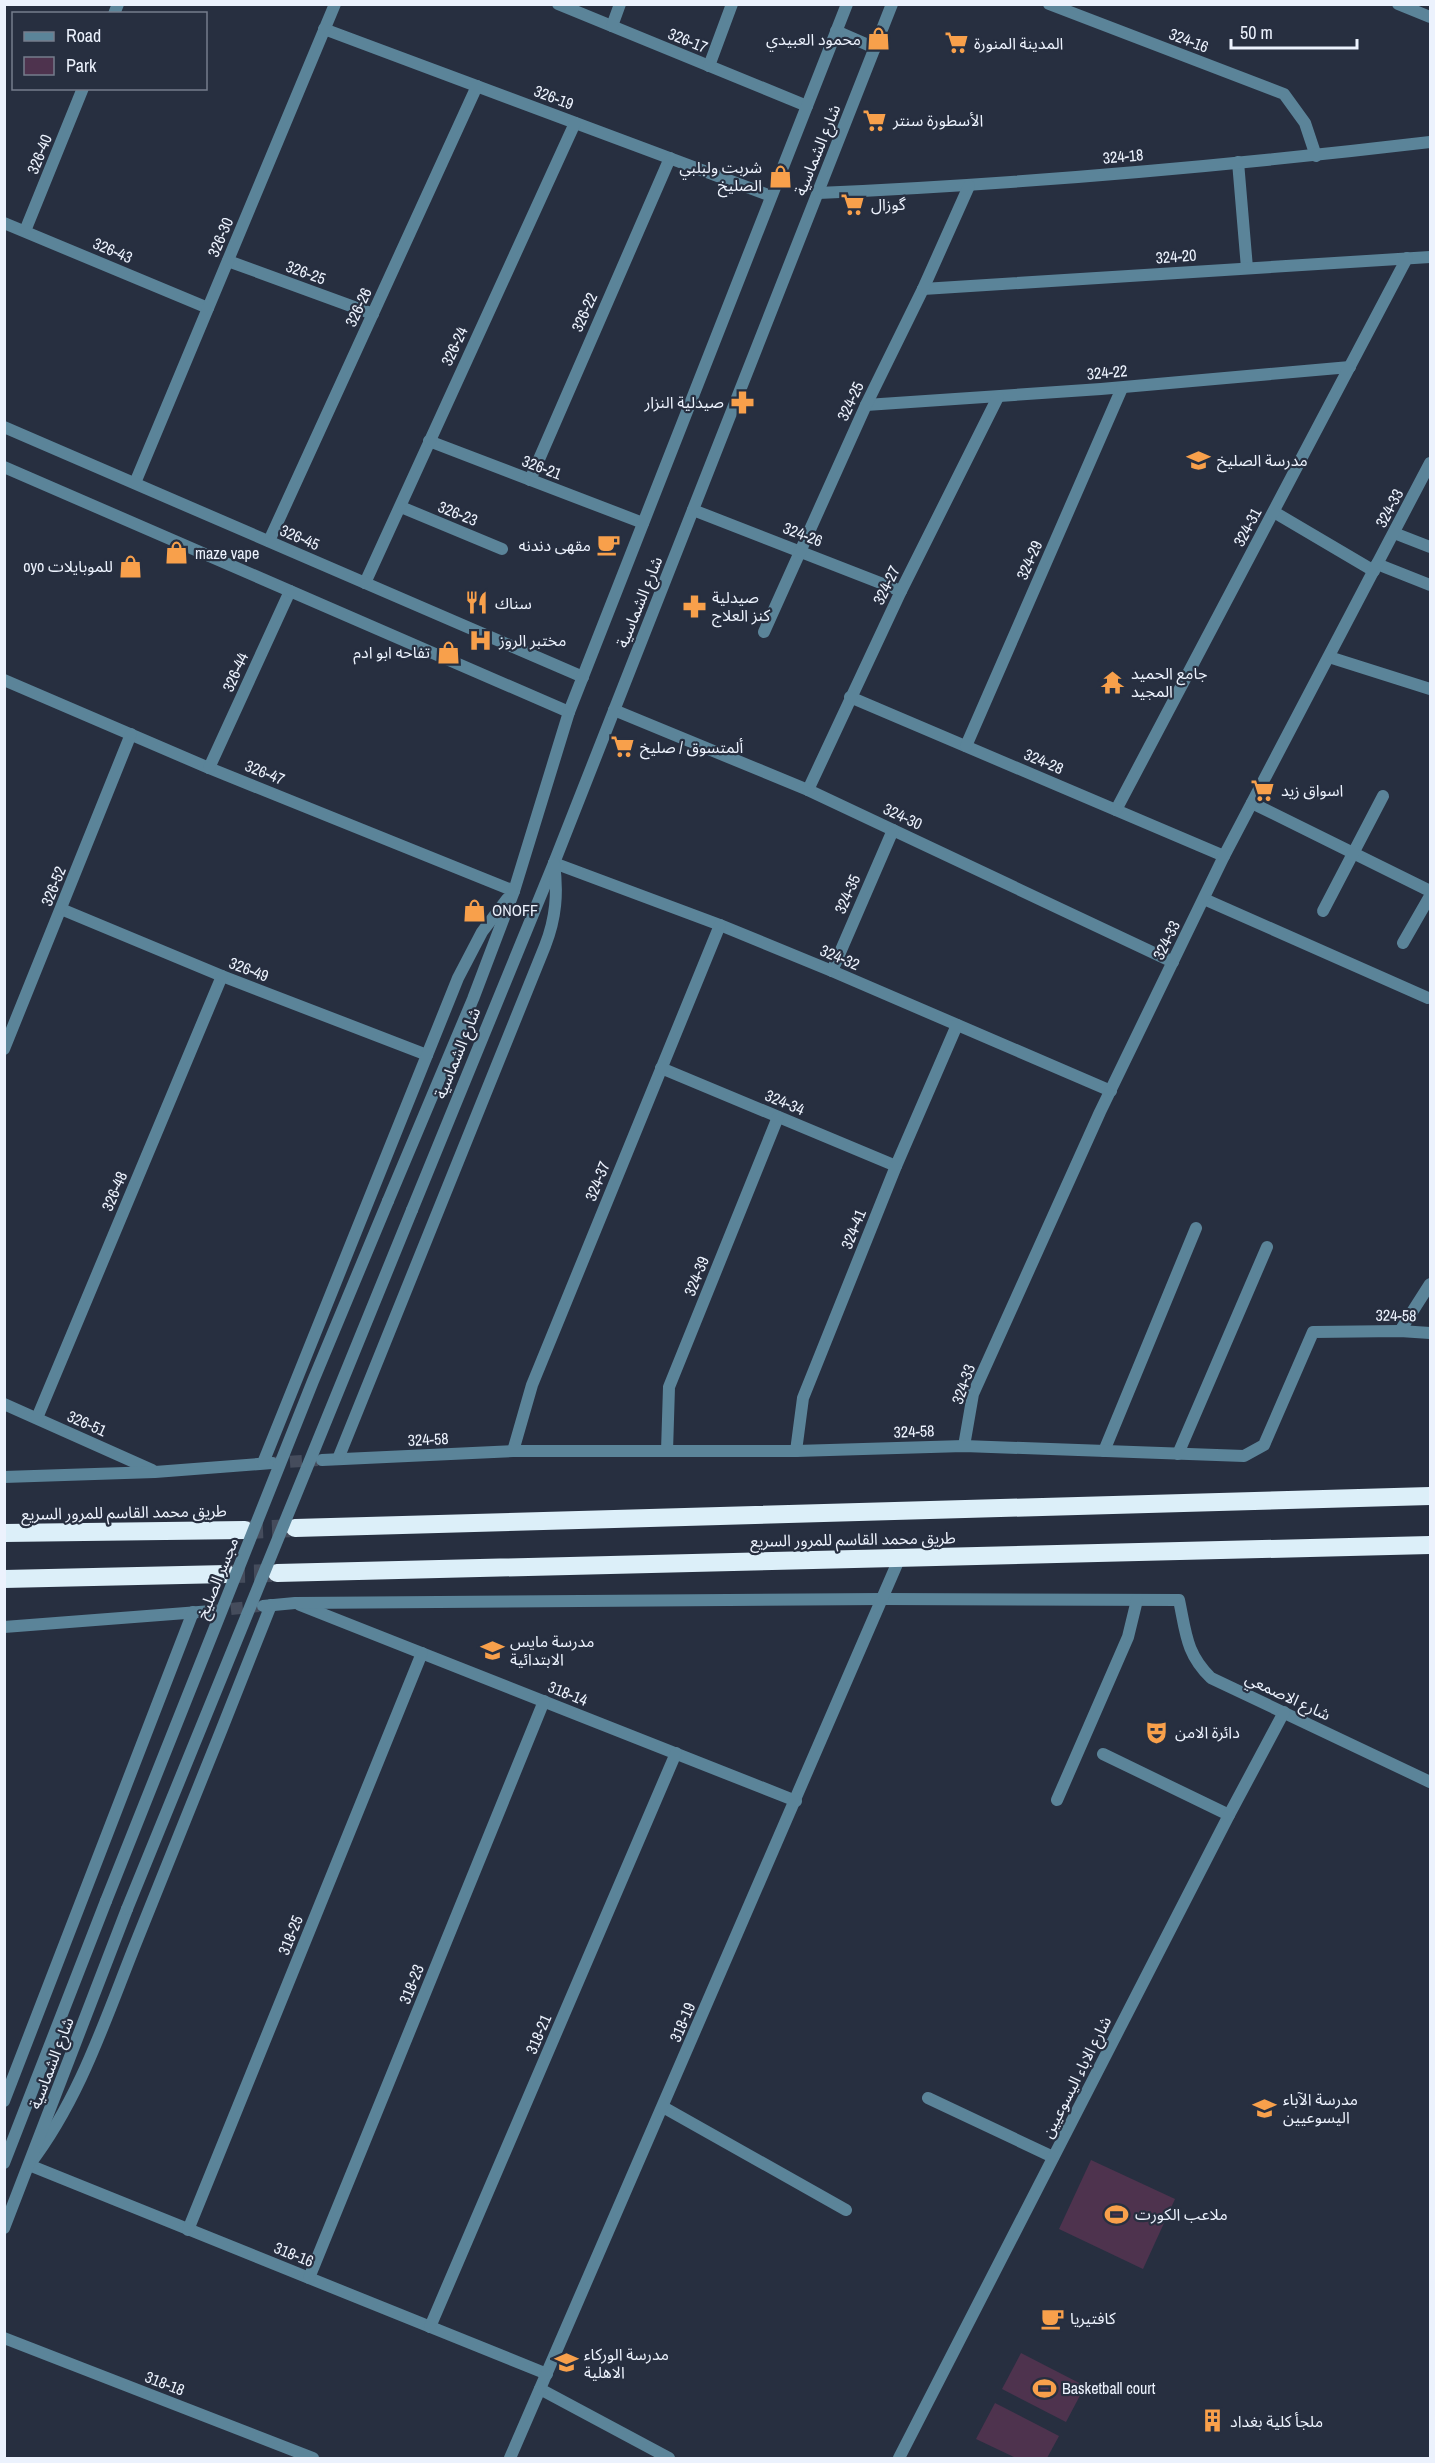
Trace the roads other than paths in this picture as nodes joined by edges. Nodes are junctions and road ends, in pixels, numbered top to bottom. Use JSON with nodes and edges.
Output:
{"nodes":[{"id":1,"x":335,"y":4,"type":"edge"},
{"id":2,"x":558,"y":4,"type":"edge"},
{"id":3,"x":620,"y":4,"type":"edge"},
{"id":4,"x":732,"y":4,"type":"edge"},
{"id":5,"x":847,"y":4,"type":"edge"},
{"id":6,"x":892,"y":4,"type":"edge"},
{"id":7,"x":1049,"y":4,"type":"edge"},
{"id":8,"x":1398,"y":4,"type":"edge"},
{"id":9,"x":1431,"y":17,"type":"edge"},
{"id":10,"x":612,"y":26,"type":"junction"},
{"id":11,"x":324,"y":29,"type":"junction"},
{"id":12,"x":836,"y":31,"type":"junction"},
{"id":13,"x":875,"y":48,"type":"junction"},
{"id":14,"x":709,"y":66,"type":"junction"},
{"id":15,"x":477,"y":86,"type":"junction"},
{"id":16,"x":82,"y":90,"type":"edge"},
{"id":17,"x":807,"y":106,"type":"junction"},
{"id":18,"x":574,"y":123,"type":"junction"},
{"id":19,"x":1431,"y":142,"type":"edge"},
{"id":20,"x":1316,"y":156,"type":"junction"},
{"id":21,"x":670,"y":158,"type":"junction"},
{"id":22,"x":1238,"y":162,"type":"junction"},
{"id":23,"x":969,"y":186,"type":"junction"},
{"id":24,"x":818,"y":193,"type":"junction"},
{"id":25,"x":771,"y":196,"type":"junction"},
{"id":26,"x":4,"y":223,"type":"edge"},
{"id":27,"x":25,"y":231,"type":"junction"},
{"id":28,"x":1431,"y":257,"type":"edge"},
{"id":29,"x":1407,"y":258,"type":"junction"},
{"id":30,"x":228,"y":261,"type":"junction"},
{"id":31,"x":1246,"y":268,"type":"junction"},
{"id":32,"x":923,"y":289,"type":"junction"},
{"id":33,"x":208,"y":308,"type":"junction"},
{"id":34,"x":373,"y":314,"type":"junction"},
{"id":35,"x":1350,"y":368,"type":"junction"},
{"id":36,"x":1122,"y":388,"type":"junction"},
{"id":37,"x":998,"y":397,"type":"junction"},
{"id":38,"x":866,"y":405,"type":"junction"},
{"id":39,"x":4,"y":427,"type":"edge"},
{"id":40,"x":429,"y":441,"type":"junction"},
{"id":41,"x":1431,"y":463,"type":"edge"},
{"id":42,"x":4,"y":467,"type":"edge"},
{"id":43,"x":530,"y":480,"type":"junction"},
{"id":44,"x":1426,"y":481,"type":"edge"},
{"id":45,"x":135,"y":483,"type":"junction"},
{"id":46,"x":401,"y":507,"type":"junction"},
{"id":47,"x":693,"y":510,"type":"junction"},
{"id":48,"x":1274,"y":512,"type":"junction"},
{"id":49,"x":643,"y":523,"type":"junction"},
{"id":50,"x":1394,"y":533,"type":"junction"},
{"id":51,"x":269,"y":542,"type":"junction"},
{"id":52,"x":1431,"y":547,"type":"edge"},
{"id":53,"x":502,"y":549,"type":"dead end"},
{"id":54,"x":801,"y":550,"type":"junction"},
{"id":55,"x":1376,"y":568,"type":"junction"},
{"id":56,"x":365,"y":583,"type":"junction"},
{"id":57,"x":1431,"y":585,"type":"edge"},
{"id":58,"x":290,"y":591,"type":"junction"},
{"id":59,"x":901,"y":591,"type":"junction"},
{"id":60,"x":764,"y":632,"type":"dead end"},
{"id":61,"x":1329,"y":657,"type":"junction"},
{"id":62,"x":583,"y":677,"type":"junction"},
{"id":63,"x":4,"y":680,"type":"edge"},
{"id":64,"x":1431,"y":689,"type":"edge"},
{"id":65,"x":850,"y":697,"type":"junction"},
{"id":66,"x":614,"y":710,"type":"junction"},
{"id":67,"x":569,"y":712,"type":"junction"},
{"id":68,"x":131,"y":734,"type":"junction"},
{"id":69,"x":966,"y":746,"type":"junction"},
{"id":70,"x":209,"y":768,"type":"junction"},
{"id":71,"x":808,"y":790,"type":"junction"},
{"id":72,"x":1383,"y":796,"type":"dead end"},
{"id":73,"x":1252,"y":803,"type":"junction"},
{"id":74,"x":1116,"y":810,"type":"junction"},
{"id":75,"x":893,"y":830,"type":"junction"},
{"id":76,"x":1353,"y":853,"type":"junction"},
{"id":77,"x":1224,"y":856,"type":"junction"},
{"id":78,"x":554,"y":863,"type":"junction"},
{"id":79,"x":514,"y":891,"type":"junction"},
{"id":80,"x":1431,"y":891,"type":"edge"},
{"id":81,"x":1431,"y":896,"type":"edge"},
{"id":82,"x":1204,"y":899,"type":"junction"},
{"id":83,"x":61,"y":909,"type":"junction"},
{"id":84,"x":1323,"y":910,"type":"dead end"},
{"id":85,"x":720,"y":925,"type":"junction"},
{"id":86,"x":1403,"y":943,"type":"dead end"},
{"id":87,"x":1173,"y":962,"type":"junction"},
{"id":88,"x":831,"y":971,"type":"junction"},
{"id":89,"x":222,"y":976,"type":"junction"},
{"id":90,"x":1428,"y":998,"type":"dead end"},
{"id":91,"x":957,"y":1025,"type":"junction"},
{"id":92,"x":4,"y":1049,"type":"edge"},
{"id":93,"x":427,"y":1055,"type":"junction"},
{"id":94,"x":660,"y":1068,"type":"junction"},
{"id":95,"x":1111,"y":1090,"type":"junction"},
{"id":96,"x":778,"y":1117,"type":"junction"},
{"id":97,"x":896,"y":1167,"type":"junction"},
{"id":98,"x":388,"y":1201,"type":"joint"},
{"id":99,"x":1196,"y":1228,"type":"dead end"},
{"id":100,"x":1267,"y":1247,"type":"dead end"},
{"id":101,"x":1431,"y":1284,"type":"edge"},
{"id":102,"x":1400,"y":1331,"type":"junction"},
{"id":103,"x":1431,"y":1333,"type":"edge"},
{"id":104,"x":4,"y":1404,"type":"edge"},
{"id":105,"x":37,"y":1418,"type":"junction"},
{"id":106,"x":964,"y":1446,"type":"junction"},
{"id":107,"x":513,"y":1451,"type":"junction"},
{"id":108,"x":666,"y":1451,"type":"junction"},
{"id":109,"x":796,"y":1451,"type":"junction"},
{"id":110,"x":1104,"y":1451,"type":"junction"},
{"id":111,"x":1178,"y":1454,"type":"junction"},
{"id":112,"x":338,"y":1459,"type":"junction"},
{"id":113,"x":322,"y":1460,"type":"tunnel mouth"},
{"id":114,"x":155,"y":1472,"type":"junction"},
{"id":115,"x":4,"y":1477,"type":"edge"},
{"id":116,"x":1431,"y":1496,"type":"edge"},
{"id":117,"x":295,"y":1528,"type":"tunnel mouth"},
{"id":118,"x":245,"y":1530,"type":"tunnel mouth"},
{"id":119,"x":4,"y":1533,"type":"edge"},
{"id":120,"x":1431,"y":1545,"type":"edge"},
{"id":121,"x":900,"y":1557,"type":"junction"},
{"id":122,"x":277,"y":1573,"type":"tunnel mouth"},
{"id":123,"x":227,"y":1574,"type":"tunnel mouth"},
{"id":124,"x":4,"y":1579,"type":"edge"},
{"id":125,"x":883,"y":1599,"type":"junction"},
{"id":126,"x":1137,"y":1600,"type":"junction"},
{"id":127,"x":295,"y":1603,"type":"junction"},
{"id":128,"x":212,"y":1611,"type":"tunnel mouth"},
{"id":129,"x":193,"y":1612,"type":"junction"},
{"id":130,"x":4,"y":1627,"type":"edge"},
{"id":131,"x":422,"y":1653,"type":"junction"},
{"id":132,"x":544,"y":1701,"type":"junction"},
{"id":133,"x":1284,"y":1712,"type":"junction"},
{"id":134,"x":676,"y":1754,"type":"junction"},
{"id":135,"x":1103,"y":1754,"type":"dead end"},
{"id":136,"x":1431,"y":1782,"type":"edge"},
{"id":137,"x":1057,"y":1800,"type":"dead end"},
{"id":138,"x":796,"y":1801,"type":"junction"},
{"id":139,"x":1229,"y":1815,"type":"junction"},
{"id":140,"x":106,"y":1901,"type":"joint"},
{"id":141,"x":928,"y":2098,"type":"dead end"},
{"id":142,"x":5,"y":2101,"type":"edge"},
{"id":143,"x":663,"y":2107,"type":"junction"},
{"id":144,"x":1053,"y":2157,"type":"junction"},
{"id":145,"x":4,"y":2163,"type":"edge"},
{"id":146,"x":29,"y":2165,"type":"junction"},
{"id":147,"x":846,"y":2210,"type":"dead end"},
{"id":148,"x":4,"y":2228,"type":"edge"},
{"id":149,"x":188,"y":2230,"type":"junction"},
{"id":150,"x":309,"y":2278,"type":"junction"},
{"id":151,"x":430,"y":2327,"type":"junction"},
{"id":152,"x":4,"y":2338,"type":"edge"},
{"id":153,"x":547,"y":2374,"type":"junction"},
{"id":154,"x":540,"y":2389,"type":"junction"},
{"id":155,"x":313,"y":2458,"type":"edge"},
{"id":156,"x":510,"y":2458,"type":"edge"},
{"id":157,"x":669,"y":2458,"type":"edge"},
{"id":158,"x":899,"y":2458,"type":"edge"}],
"edges":[{"from":1,"to":11,"type":"street","name":"326-30"},
{"from":2,"to":10,"type":"street","name":"326-17"},
{"from":3,"to":10,"type":"street"},
{"from":4,"to":14,"type":"street"},
{"from":5,"to":12,"type":"street","name":"شارع الشماسية"},
{"from":6,"to":13,"type":"street","name":"شارع الشماسية"},
{"from":7,"to":20,"type":"street","name":"324-16"},
{"from":8,"to":9,"type":"street"},
{"from":10,"to":14,"type":"street","name":"326-17"},
{"from":11,"to":15,"type":"street","name":"326-19"},
{"from":11,"to":30,"type":"street","name":"326-30"},
{"from":12,"to":13,"type":"street"},
{"from":12,"to":17,"type":"street","name":"شارع الشماسية"},
{"from":13,"to":24,"type":"street","name":"شارع الشماسية"},
{"from":14,"to":17,"type":"street","name":"326-17"},
{"from":15,"to":18,"type":"street","name":"326-19"},
{"from":15,"to":34,"type":"street","name":"326-26"},
{"from":16,"to":27,"type":"street","name":"326-40"},
{"from":17,"to":25,"type":"street","name":"شارع الشماسية"},
{"from":18,"to":21,"type":"street","name":"326-19"},
{"from":18,"to":40,"type":"street","name":"326-24"},
{"from":19,"to":20,"type":"street","name":"324-18"},
{"from":20,"to":22,"type":"street","name":"324-18"},
{"from":21,"to":25,"type":"street","name":"326-19"},
{"from":21,"to":43,"type":"street","name":"326-22"},
{"from":22,"to":23,"type":"street","name":"324-18"},
{"from":22,"to":31,"type":"street"},
{"from":23,"to":24,"type":"street","name":"324-18"},
{"from":23,"to":32,"type":"street","name":"324-25"},
{"from":24,"to":47,"type":"street","name":"شارع الشماسية"},
{"from":25,"to":49,"type":"street","name":"شارع الشماسية"},
{"from":26,"to":27,"type":"street","name":"326-43"},
{"from":27,"to":33,"type":"street","name":"326-43"},
{"from":28,"to":29,"type":"street","name":"324-20"},
{"from":29,"to":31,"type":"street","name":"324-20"},
{"from":29,"to":35,"type":"street","name":"324-31"},
{"from":30,"to":33,"type":"street","name":"326-30"},
{"from":30,"to":34,"type":"street","name":"326-25"},
{"from":31,"to":32,"type":"street","name":"324-20"},
{"from":32,"to":38,"type":"street","name":"324-25"},
{"from":33,"to":45,"type":"street","name":"326-30"},
{"from":34,"to":51,"type":"street","name":"326-26"},
{"from":35,"to":36,"type":"street","name":"324-22"},
{"from":35,"to":48,"type":"street","name":"324-31"},
{"from":36,"to":37,"type":"street","name":"324-22"},
{"from":36,"to":69,"type":"street","name":"324-29"},
{"from":37,"to":38,"type":"street","name":"324-22"},
{"from":37,"to":59,"type":"street","name":"324-27"},
{"from":38,"to":54,"type":"street","name":"324-25"},
{"from":39,"to":45,"type":"street","name":"326-45"},
{"from":40,"to":43,"type":"street","name":"326-21"},
{"from":40,"to":46,"type":"street","name":"326-24"},
{"from":41,"to":44,"type":"street","name":"324-33"},
{"from":42,"to":58,"type":"street"},
{"from":43,"to":49,"type":"street","name":"326-21"},
{"from":44,"to":50,"type":"street","name":"324-33"},
{"from":45,"to":51,"type":"street","name":"326-45"},
{"from":46,"to":53,"type":"street","name":"326-23"},
{"from":46,"to":56,"type":"street","name":"326-24"},
{"from":47,"to":54,"type":"street","name":"324-26"},
{"from":47,"to":66,"type":"street","name":"شارع الشماسية"},
{"from":48,"to":55,"type":"street"},
{"from":48,"to":74,"type":"street","name":"324-31"},
{"from":49,"to":62,"type":"street","name":"شارع الشماسية"},
{"from":50,"to":52,"type":"street"},
{"from":50,"to":55,"type":"street","name":"324-33"},
{"from":51,"to":56,"type":"street","name":"326-45"},
{"from":54,"to":59,"type":"street","name":"324-26"},
{"from":54,"to":60,"type":"street","name":"324-25"},
{"from":55,"to":57,"type":"street"},
{"from":55,"to":61,"type":"street","name":"324-33"},
{"from":56,"to":62,"type":"street","name":"326-45"},
{"from":58,"to":67,"type":"street"},
{"from":58,"to":70,"type":"street","name":"326-44"},
{"from":59,"to":65,"type":"street","name":"324-27"},
{"from":61,"to":64,"type":"street"},
{"from":61,"to":73,"type":"street","name":"324-33"},
{"from":62,"to":67,"type":"street","name":"شارع الشماسية"},
{"from":63,"to":68,"type":"street","name":"326-47"},
{"from":65,"to":69,"type":"street","name":"324-28"},
{"from":65,"to":71,"type":"street","name":"324-27"},
{"from":66,"to":71,"type":"street","name":"324-30"},
{"from":66,"to":78,"type":"street","name":"شارع الشماسية"},
{"from":67,"to":79,"type":"street","name":"شارع الشماسية"},
{"from":68,"to":70,"type":"street","name":"326-47"},
{"from":68,"to":83,"type":"street","name":"326-52"},
{"from":69,"to":74,"type":"street","name":"324-28"},
{"from":70,"to":79,"type":"street","name":"326-47"},
{"from":71,"to":75,"type":"street","name":"324-30"},
{"from":72,"to":76,"type":"street"},
{"from":73,"to":76,"type":"street"},
{"from":73,"to":77,"type":"street","name":"324-33"},
{"from":74,"to":77,"type":"street","name":"324-28"},
{"from":75,"to":87,"type":"street","name":"324-30"},
{"from":75,"to":88,"type":"street","name":"324-35"},
{"from":76,"to":80,"type":"street"},
{"from":76,"to":84,"type":"street"},
{"from":77,"to":82,"type":"street","name":"324-33"},
{"from":78,"to":85,"type":"street","name":"324-32"},
{"from":78,"to":112,"type":"street"},
{"from":78,"to":146,"type":"street","name":"شارع الشماسية","bridge":true},
{"from":79,"to":93,"type":"street"},
{"from":79,"to":98,"type":"street","name":"شارع الشماسية"},
{"from":81,"to":86,"type":"street"},
{"from":82,"to":87,"type":"street","name":"324-33"},
{"from":82,"to":90,"type":"street"},
{"from":83,"to":89,"type":"street","name":"326-49"},
{"from":83,"to":92,"type":"street","name":"326-52"},
{"from":85,"to":88,"type":"street","name":"324-32"},
{"from":85,"to":94,"type":"street","name":"324-37"},
{"from":87,"to":95,"type":"street","name":"324-33"},
{"from":88,"to":91,"type":"street","name":"324-32"},
{"from":89,"to":93,"type":"street","name":"326-49"},
{"from":89,"to":105,"type":"street","name":"326-48"},
{"from":91,"to":95,"type":"street","name":"324-32"},
{"from":91,"to":97,"type":"street","name":"324-41"},
{"from":93,"to":114,"type":"street"},
{"from":94,"to":96,"type":"street","name":"324-34"},
{"from":94,"to":107,"type":"street","name":"324-37"},
{"from":95,"to":106,"type":"street","name":"324-33"},
{"from":96,"to":97,"type":"street","name":"324-34"},
{"from":96,"to":108,"type":"street","name":"324-39"},
{"from":97,"to":109,"type":"street","name":"324-41"},
{"from":98,"to":140,"type":"street","name":"مجسر الصليخ","bridge":true},
{"from":99,"to":110,"type":"street"},
{"from":100,"to":111,"type":"street"},
{"from":101,"to":102,"type":"street"},
{"from":102,"to":103,"type":"street","name":"324-58"},
{"from":102,"to":111,"type":"street","name":"324-58"},
{"from":104,"to":105,"type":"street","name":"326-51"},
{"from":105,"to":114,"type":"street","name":"326-51"},
{"from":106,"to":109,"type":"street","name":"324-58"},
{"from":106,"to":110,"type":"street","name":"324-58"},
{"from":107,"to":108,"type":"street","name":"324-58"},
{"from":107,"to":112,"type":"street","name":"324-58"},
{"from":108,"to":109,"type":"street","name":"324-58"},
{"from":110,"to":111,"type":"street","name":"324-58"},
{"from":112,"to":113,"type":"street","name":"324-58"},
{"from":114,"to":115,"type":"street"},
{"from":116,"to":117,"type":"highway","name":"طريق محمد القاسم للمرور السريع"},
{"from":118,"to":119,"type":"highway","name":"طريق محمد القاسم للمرور السريع"},
{"from":120,"to":121,"type":"highway","name":"طريق محمد القاسم للمرور السريع"},
{"from":121,"to":122,"type":"highway","name":"طريق محمد القاسم للمرور السريع"},
{"from":121,"to":125,"type":"street","name":"318-19"},
{"from":123,"to":124,"type":"highway"},
{"from":125,"to":126,"type":"street"},
{"from":125,"to":127,"type":"street"},
{"from":125,"to":138,"type":"street","name":"318-19"},
{"from":126,"to":133,"type":"street","name":"شارع الاصمعي"},
{"from":126,"to":137,"type":"street"},
{"from":127,"to":131,"type":"street","name":"318-14"},
{"from":127,"to":146,"type":"street"},
{"from":128,"to":129,"type":"street"},
{"from":129,"to":130,"type":"street"},
{"from":129,"to":142,"type":"street"},
{"from":131,"to":132,"type":"street","name":"318-14"},
{"from":131,"to":149,"type":"street","name":"318-25"},
{"from":132,"to":134,"type":"street","name":"318-14"},
{"from":132,"to":150,"type":"street","name":"318-23"},
{"from":133,"to":136,"type":"street","name":"شارع الاصمعي"},
{"from":133,"to":139,"type":"street","name":"شارع الاباء اليسوعيين"},
{"from":134,"to":138,"type":"street","name":"318-14"},
{"from":134,"to":151,"type":"street","name":"318-21"},
{"from":135,"to":139,"type":"street"},
{"from":138,"to":143,"type":"street","name":"318-19"},
{"from":139,"to":144,"type":"street","name":"شارع الاباء اليسوعيين"},
{"from":140,"to":145,"type":"street","name":"شارع الشماسية"},
{"from":141,"to":144,"type":"street"},
{"from":143,"to":147,"type":"street"},
{"from":143,"to":153,"type":"street","name":"318-19"},
{"from":144,"to":158,"type":"street","name":"شارع الاباء اليسوعيين"},
{"from":146,"to":148,"type":"street","name":"شارع الشماسية"},
{"from":146,"to":149,"type":"street","name":"318-16"},
{"from":149,"to":150,"type":"street","name":"318-16"},
{"from":150,"to":151,"type":"street","name":"318-16"},
{"from":151,"to":153,"type":"street","name":"318-16"},
{"from":152,"to":155,"type":"street","name":"318-18"},
{"from":153,"to":154,"type":"street","name":"318-19"},
{"from":154,"to":156,"type":"street","name":"318-19"},
{"from":154,"to":157,"type":"street"}]}
